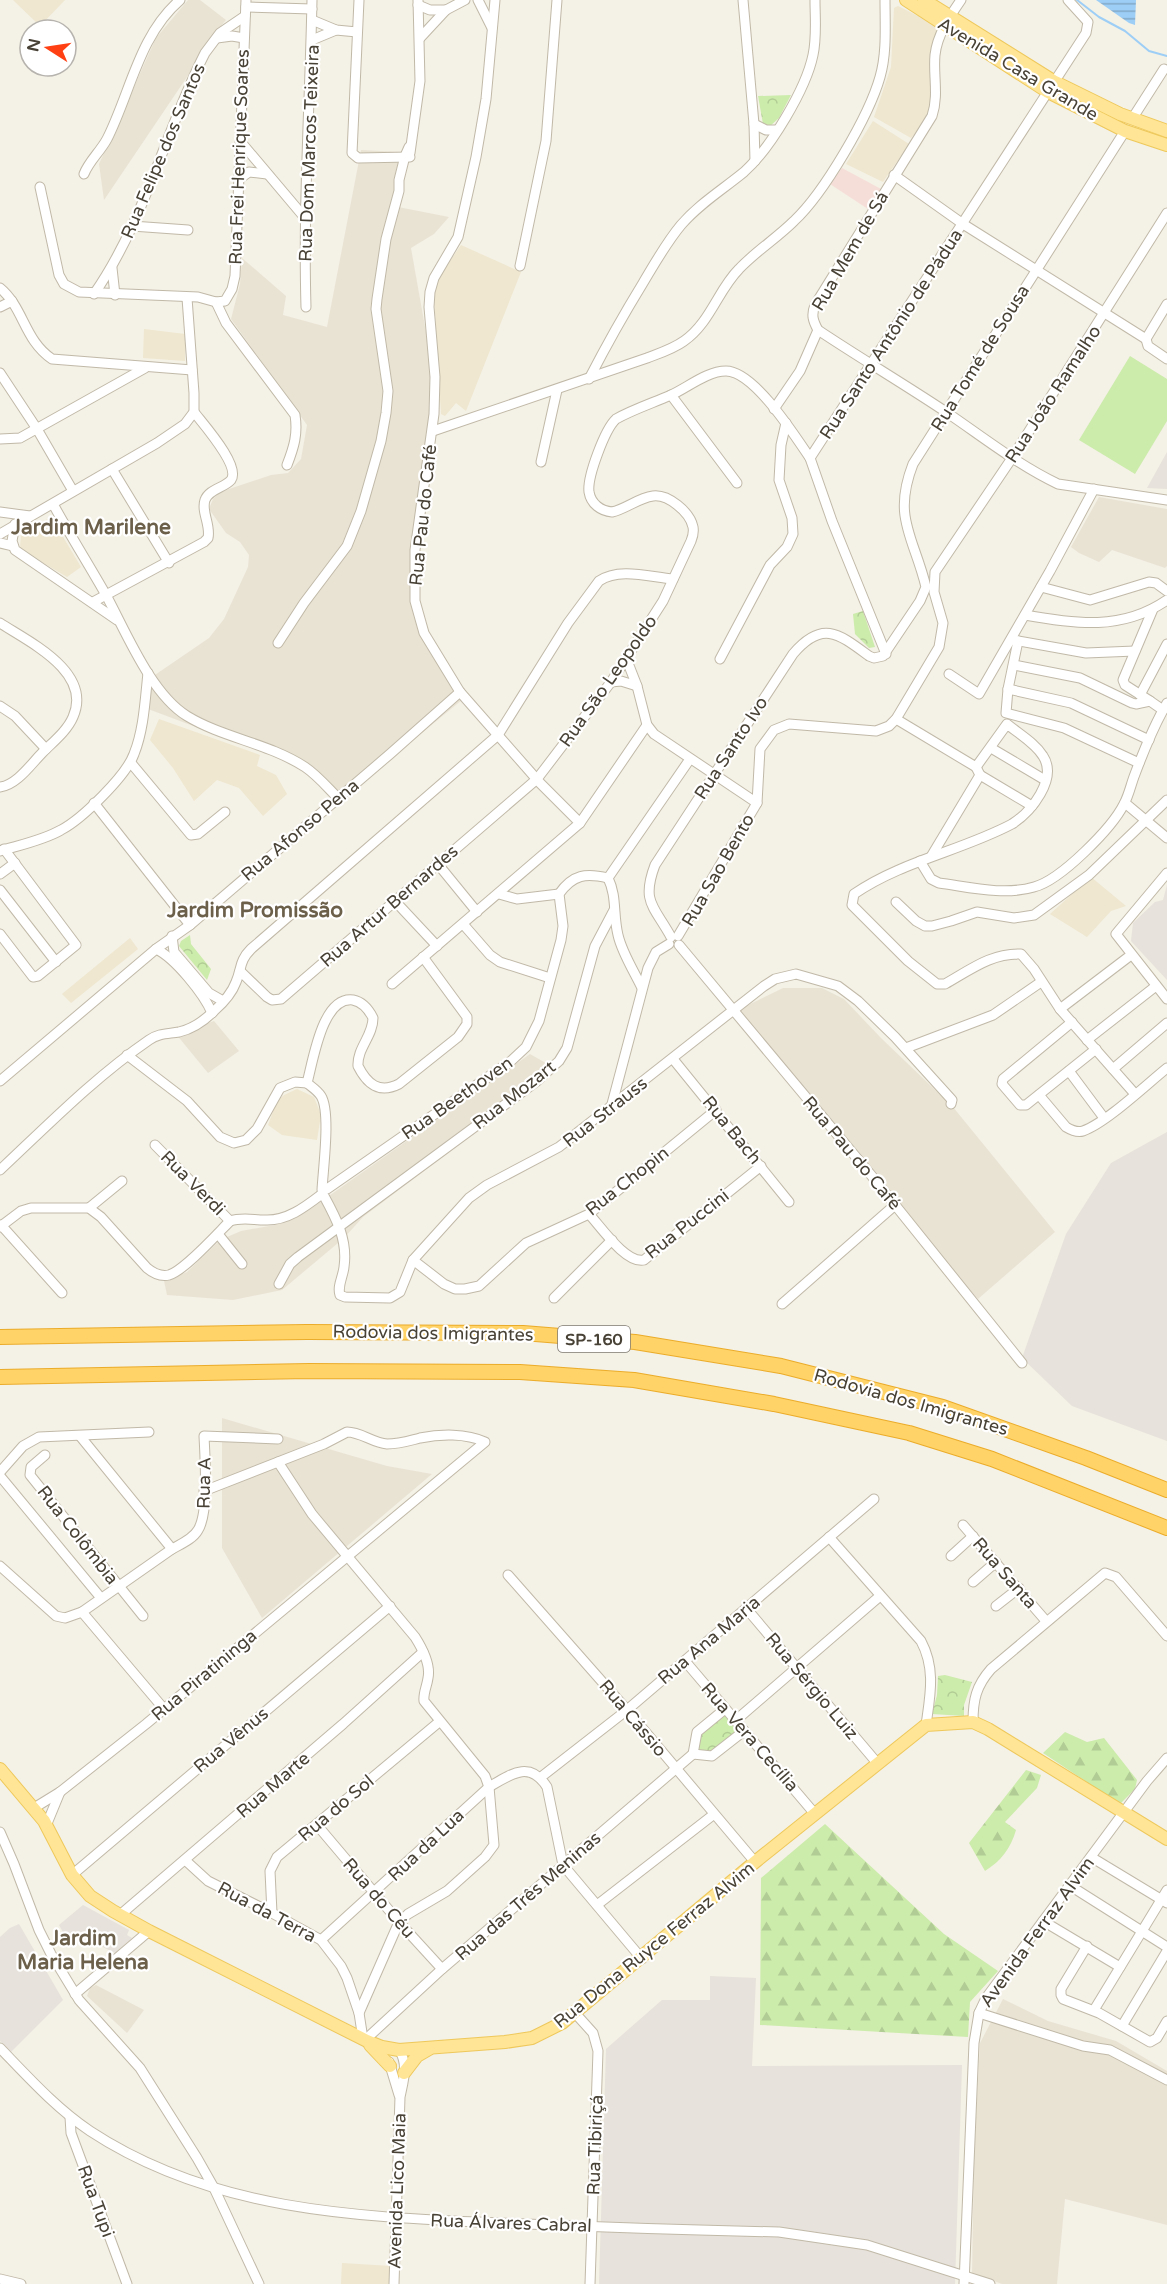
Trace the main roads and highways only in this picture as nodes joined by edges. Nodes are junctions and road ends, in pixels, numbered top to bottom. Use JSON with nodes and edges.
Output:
{"nodes":[{"id":1,"x":906,"y":0,"type":"edge"},
{"id":2,"x":924,"y":0,"type":"edge"},
{"id":3,"x":948,"y":21,"type":"junction"},
{"id":4,"x":1051,"y":87,"type":"junction"},
{"id":5,"x":1167,"y":131,"type":"edge"},
{"id":6,"x":1167,"y":145,"type":"edge"},
{"id":7,"x":0,"y":1337,"type":"edge"},
{"id":8,"x":0,"y":1377,"type":"edge"},
{"id":9,"x":1167,"y":1490,"type":"edge"},
{"id":10,"x":1167,"y":1528,"type":"edge"},
{"id":11,"x":0,"y":1769,"type":"edge"},
{"id":12,"x":1166,"y":1838,"type":"edge"},
{"id":13,"x":365,"y":2040,"type":"junction"},
{"id":14,"x":433,"y":2048,"type":"junction"},
{"id":15,"x":390,"y":2066,"type":"road end"},
{"id":16,"x":404,"y":2073,"type":"road end"}],
"edges":[{"from":1,"to":3,"type":"main road","name":"Avenida Casa Grande"},
{"from":2,"to":3,"type":"main road","name":"Avenida Casa Grande"},
{"from":3,"to":4,"type":"main road","name":"Avenida Casa Grande"},
{"from":4,"to":5,"type":"main road","name":"Avenida Casa Grande"},
{"from":4,"to":6,"type":"main road","name":"Avenida Casa Grande"},
{"from":7,"to":9,"type":"highway","name":"Rodovia dos Imigrantes","number":"SP-160"},
{"from":8,"to":10,"type":"highway","name":"Rodovia dos Imigrantes","number":"SP-160"},
{"from":11,"to":13,"type":"main road","name":"Rua Dona Ruyce Ferraz Alvim"},
{"from":12,"to":14,"type":"main road","name":"Rua Dona Ruyce Ferraz Alvim"},
{"from":13,"to":14,"type":"main road","name":"Rua Dona Ruyce Ferraz Alvim"},
{"from":13,"to":15,"type":"main road"},
{"from":14,"to":16,"type":"main road"}]}
